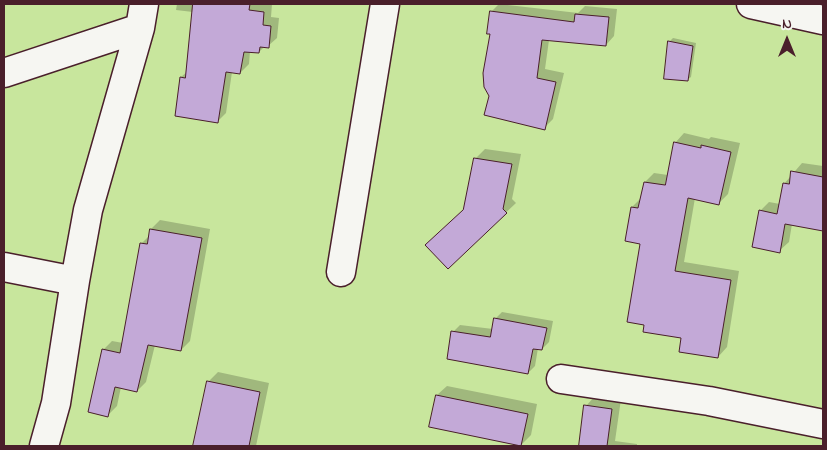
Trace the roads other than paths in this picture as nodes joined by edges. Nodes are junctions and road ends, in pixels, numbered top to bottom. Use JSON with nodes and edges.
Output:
{"nodes":[{"id":1,"x":385,"y":4,"type":"edge"},
{"id":2,"x":751,"y":4,"type":"edge"},
{"id":3,"x":142,"y":16,"type":"edge"},
{"id":4,"x":823,"y":20,"type":"edge"},
{"id":5,"x":4,"y":73,"type":"edge"},
{"id":6,"x":4,"y":267,"type":"edge"},
{"id":7,"x":341,"y":272,"type":"dead end"},
{"id":8,"x":75,"y":281,"type":"junction"},
{"id":9,"x":562,"y":379,"type":"dead end"},
{"id":10,"x":823,"y":424,"type":"edge"},
{"id":11,"x":44,"y":446,"type":"edge"}],
"edges":[{"from":1,"to":7,"type":"street"},
{"from":2,"to":4,"type":"street"},
{"from":3,"to":5,"type":"street"},
{"from":3,"to":8,"type":"street"},
{"from":6,"to":8,"type":"street"},
{"from":8,"to":11,"type":"street"},
{"from":9,"to":10,"type":"street"}]}
